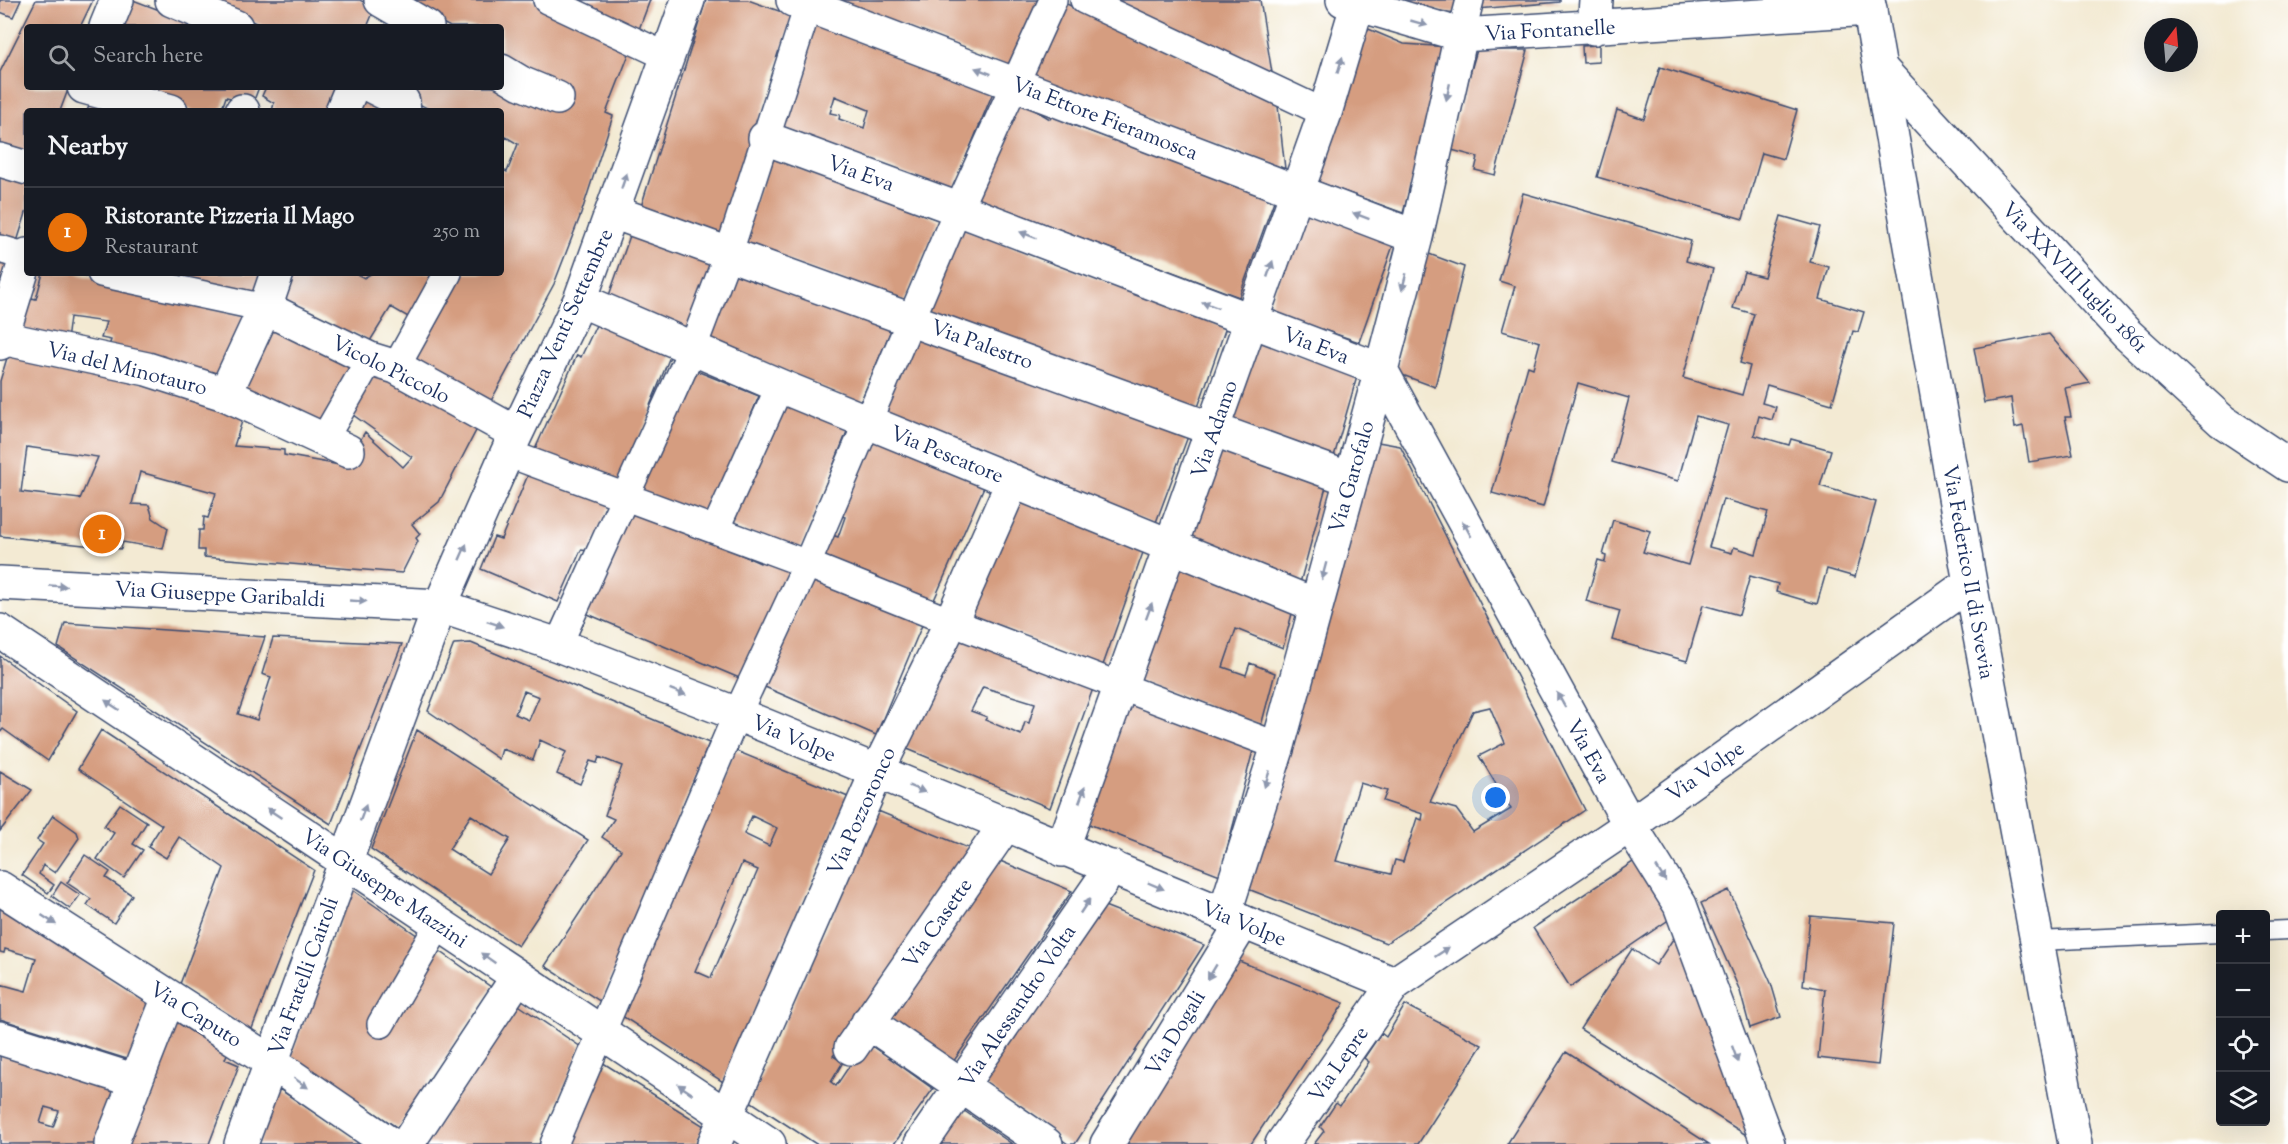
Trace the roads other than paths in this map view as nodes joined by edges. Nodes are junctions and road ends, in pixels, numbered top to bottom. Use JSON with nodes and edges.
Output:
{"nodes":[{"id":1,"x":117,"y":0,"type":"edge"},
{"id":2,"x":172,"y":0,"type":"edge"},
{"id":3,"x":548,"y":0,"type":"edge"},
{"id":4,"x":688,"y":0,"type":"edge"},
{"id":5,"x":1053,"y":0,"type":"edge"},
{"id":6,"x":1084,"y":0,"type":"edge"},
{"id":7,"x":1470,"y":0,"type":"edge"},
{"id":8,"x":804,"y":2,"type":"edge"},
{"id":9,"x":1353,"y":2,"type":"edge"},
{"id":10,"x":1869,"y":4,"type":"edge"},
{"id":11,"x":384,"y":8,"type":"edge"},
{"id":12,"x":1709,"y":9,"type":"edge"},
{"id":13,"x":1595,"y":14,"type":"edge"},
{"id":14,"x":107,"y":24,"type":"edge"},
{"id":15,"x":229,"y":24,"type":"edge"},
{"id":16,"x":420,"y":24,"type":"edge"},
{"id":17,"x":1461,"y":35,"type":"junction"},
{"id":18,"x":668,"y":57,"type":"junction"},
{"id":19,"x":1880,"y":68,"type":"junction"},
{"id":20,"x":504,"y":73,"type":"edge"},
{"id":21,"x":1015,"y":83,"type":"junction"},
{"id":22,"x":83,"y":90,"type":"edge"},
{"id":23,"x":95,"y":90,"type":"edge"},
{"id":24,"x":351,"y":90,"type":"edge"},
{"id":25,"x":380,"y":90,"type":"edge"},
{"id":26,"x":557,"y":98,"type":"dead end"},
{"id":27,"x":76,"y":108,"type":"edge"},
{"id":28,"x":160,"y":108,"type":"edge"},
{"id":29,"x":343,"y":108,"type":"edge"},
{"id":30,"x":404,"y":108,"type":"edge"},
{"id":31,"x":1325,"y":113,"type":"junction"},
{"id":32,"x":765,"y":138,"type":"junction"},
{"id":33,"x":0,"y":160,"type":"edge"},
{"id":34,"x":24,"y":167,"type":"edge"},
{"id":35,"x":1298,"y":192,"type":"junction"},
{"id":36,"x":958,"y":209,"type":"junction"},
{"id":37,"x":613,"y":212,"type":"junction"},
{"id":38,"x":1416,"y":237,"type":"junction"},
{"id":39,"x":0,"y":249,"type":"edge"},
{"id":40,"x":729,"y":252,"type":"junction"},
{"id":41,"x":24,"y":255,"type":"edge"},
{"id":42,"x":24,"y":266,"type":"edge"},
{"id":43,"x":115,"y":276,"type":"edge"},
{"id":44,"x":276,"y":276,"type":"edge"},
{"id":45,"x":445,"y":276,"type":"edge"},
{"id":46,"x":580,"y":300,"type":"junction"},
{"id":47,"x":265,"y":308,"type":"junction"},
{"id":48,"x":911,"y":318,"type":"junction"},
{"id":49,"x":1252,"y":321,"type":"junction"},
{"id":50,"x":1,"y":340,"type":"edge"},
{"id":51,"x":693,"y":347,"type":"junction"},
{"id":52,"x":383,"y":363,"type":"junction"},
{"id":53,"x":1381,"y":370,"type":"junction"},
{"id":54,"x":780,"y":386,"type":"junction"},
{"id":55,"x":225,"y":394,"type":"junction"},
{"id":56,"x":867,"y":421,"type":"junction"},
{"id":57,"x":1214,"y":429,"type":"junction"},
{"id":58,"x":512,"y":443,"type":"junction"},
{"id":59,"x":336,"y":445,"type":"joint"},
{"id":60,"x":2288,"y":465,"type":"edge"},
{"id":61,"x":1350,"y":479,"type":"junction"},
{"id":62,"x":1013,"y":481,"type":"junction"},
{"id":63,"x":625,"y":496,"type":"junction"},
{"id":64,"x":715,"y":530,"type":"junction"},
{"id":65,"x":1173,"y":546,"type":"junction"},
{"id":66,"x":807,"y":564,"type":"junction"},
{"id":67,"x":0,"y":583,"type":"edge"},
{"id":68,"x":1970,"y":583,"type":"junction"},
{"id":69,"x":1315,"y":605,"type":"junction"},
{"id":70,"x":440,"y":606,"type":"junction"},
{"id":71,"x":951,"y":622,"type":"junction"},
{"id":72,"x":0,"y":631,"type":"edge"},
{"id":73,"x":558,"y":645,"type":"junction"},
{"id":74,"x":1122,"y":687,"type":"junction"},
{"id":75,"x":737,"y":714,"type":"junction"},
{"id":76,"x":1278,"y":746,"type":"junction"},
{"id":77,"x":877,"y":772,"type":"junction"},
{"id":78,"x":1006,"y":825,"type":"junction"},
{"id":79,"x":1629,"y":825,"type":"junction"},
{"id":80,"x":1062,"y":850,"type":"junction"},
{"id":81,"x":345,"y":860,"type":"junction"},
{"id":82,"x":1112,"y":867,"type":"junction"},
{"id":83,"x":0,"y":888,"type":"edge"},
{"id":84,"x":1233,"y":919,"type":"junction"},
{"id":85,"x":440,"y":924,"type":"junction"},
{"id":86,"x":2288,"y":930,"type":"edge"},
{"id":87,"x":2270,"y":931,"type":"edge"},
{"id":88,"x":2216,"y":933,"type":"edge"},
{"id":89,"x":2037,"y":941,"type":"junction"},
{"id":90,"x":517,"y":978,"type":"junction"},
{"id":91,"x":1394,"y":984,"type":"junction"},
{"id":92,"x":168,"y":998,"type":"junction"},
{"id":93,"x":381,"y":1024,"type":"dead end"},
{"id":94,"x":601,"y":1032,"type":"junction"},
{"id":95,"x":0,"y":1038,"type":"edge"},
{"id":96,"x":272,"y":1062,"type":"junction"},
{"id":97,"x":136,"y":1081,"type":"junction"},
{"id":98,"x":962,"y":1087,"type":"junction"},
{"id":99,"x":720,"y":1130,"type":"edge"},
{"id":100,"x":111,"y":1144,"type":"edge"},
{"id":101,"x":240,"y":1144,"type":"edge"},
{"id":102,"x":390,"y":1144,"type":"edge"},
{"id":103,"x":407,"y":1144,"type":"edge"},
{"id":104,"x":554,"y":1144,"type":"edge"},
{"id":105,"x":770,"y":1144,"type":"edge"},
{"id":106,"x":921,"y":1144,"type":"edge"},
{"id":107,"x":1046,"y":1144,"type":"edge"},
{"id":108,"x":1107,"y":1144,"type":"edge"},
{"id":109,"x":1282,"y":1144,"type":"edge"},
{"id":110,"x":1768,"y":1144,"type":"edge"},
{"id":111,"x":2075,"y":1144,"type":"edge"}],
"edges":[{"from":1,"to":14,"type":"street"},
{"from":2,"to":15,"type":"street"},
{"from":3,"to":18,"type":"street"},
{"from":4,"to":18,"type":"street","name":"Piazza Venti Settembre"},
{"from":5,"to":21,"type":"street"},
{"from":6,"to":31,"type":"street"},
{"from":7,"to":17,"type":"street"},
{"from":21,"to":8,"type":"street","name":"Via Ettore Fieramosca","one_way":true},
{"from":8,"to":32,"type":"street"},
{"from":9,"to":17,"type":"street","name":"Via Fontanelle","one_way":true},
{"from":31,"to":9,"type":"street","name":"Via Adamo","one_way":true},
{"from":10,"to":12,"type":"street","name":"Via Fontanelle"},
{"from":10,"to":19,"type":"street","name":"Via Federico II di Svevia"},
{"from":11,"to":16,"type":"street"},
{"from":12,"to":13,"type":"street","name":"Via Fontanelle"},
{"from":13,"to":17,"type":"street","name":"Via Fontanelle"},
{"from":17,"to":38,"type":"street","name":"Via Garofalo","one_way":true},
{"from":37,"to":18,"type":"street","name":"Piazza Venti Settembre","one_way":true},
{"from":19,"to":60,"type":"street","name":"Via XXVIII luglio 1861"},
{"from":19,"to":68,"type":"street","name":"Via Federico II di Svevia"},
{"from":20,"to":26,"type":"street"},
{"from":21,"to":35,"type":"street","name":"Via Ettore Fieramosca"},
{"from":21,"to":36,"type":"street"},
{"from":22,"to":27,"type":"street"},
{"from":23,"to":28,"type":"street"},
{"from":24,"to":29,"type":"street"},
{"from":25,"to":30,"type":"street"},
{"from":31,"to":35,"type":"street","name":"Via Adamo"},
{"from":32,"to":36,"type":"street","name":"Via Eva"},
{"from":32,"to":40,"type":"street"},
{"from":33,"to":34,"type":"street"},
{"from":38,"to":35,"type":"street","name":"Via Ettore Fieramosca","one_way":true},
{"from":49,"to":35,"type":"street","name":"Via Adamo","one_way":true},
{"from":36,"to":48,"type":"street"},
{"from":49,"to":36,"type":"street","name":"Via Eva","one_way":true},
{"from":37,"to":40,"type":"street","name":"Via Palestro"},
{"from":37,"to":46,"type":"street","name":"Piazza Venti Settembre"},
{"from":38,"to":53,"type":"street","name":"Via Garofalo","one_way":true},
{"from":39,"to":41,"type":"street"},
{"from":40,"to":48,"type":"street","name":"Via Palestro"},
{"from":40,"to":51,"type":"street"},
{"from":42,"to":50,"type":"street"},
{"from":43,"to":47,"type":"street"},
{"from":44,"to":47,"type":"street"},
{"from":45,"to":52,"type":"street"},
{"from":46,"to":51,"type":"street","name":"Via Pescatore"},
{"from":46,"to":58,"type":"street","name":"Piazza Venti Settembre"},
{"from":47,"to":52,"type":"street","name":"Vicolo Piccolo"},
{"from":47,"to":55,"type":"street"},
{"from":48,"to":56,"type":"street"},
{"from":48,"to":57,"type":"street","name":"Via Palestro"},
{"from":49,"to":53,"type":"street","name":"Via Eva"},
{"from":49,"to":57,"type":"street","name":"Via Adamo"},
{"from":50,"to":55,"type":"street","name":"Via del Minotauro"},
{"from":51,"to":54,"type":"street","name":"Via Pescatore"},
{"from":51,"to":63,"type":"street"},
{"from":52,"to":58,"type":"street","name":"Vicolo Piccolo"},
{"from":52,"to":59,"type":"street"},
{"from":53,"to":61,"type":"street","name":"Via Garofalo"},
{"from":79,"to":53,"type":"street","name":"Via Eva","one_way":true},
{"from":54,"to":56,"type":"street","name":"Via Pescatore"},
{"from":54,"to":64,"type":"street"},
{"from":55,"to":59,"type":"street","name":"Via del Minotauro"},
{"from":56,"to":62,"type":"street","name":"Via Pescatore"},
{"from":56,"to":66,"type":"street"},
{"from":57,"to":61,"type":"street","name":"Via Palestro"},
{"from":57,"to":65,"type":"street","name":"Via Adamo"},
{"from":58,"to":63,"type":"street"},
{"from":70,"to":58,"type":"street","name":"Piazza Venti Settembre","one_way":true},
{"from":61,"to":69,"type":"street","name":"Via Garofalo","one_way":true},
{"from":62,"to":65,"type":"street","name":"Via Pescatore"},
{"from":62,"to":71,"type":"street","name":"Via Pozzoronco"},
{"from":63,"to":64,"type":"street"},
{"from":63,"to":73,"type":"street"},
{"from":64,"to":66,"type":"street"},
{"from":65,"to":69,"type":"street","name":"Via Pescatore"},
{"from":74,"to":65,"type":"street","name":"Via Adamo","one_way":true},
{"from":66,"to":71,"type":"street"},
{"from":66,"to":75,"type":"street"},
{"from":67,"to":70,"type":"street","name":"Via Giuseppe Garibaldi","one_way":true},
{"from":68,"to":79,"type":"street","name":"Via Volpe"},
{"from":68,"to":89,"type":"street","name":"Via Federico II di Svevia"},
{"from":69,"to":76,"type":"street","name":"Via Garofalo"},
{"from":70,"to":73,"type":"street","name":"Via Volpe","one_way":true},
{"from":81,"to":70,"type":"street","name":"Via Fratelli Cairoli","one_way":true},
{"from":71,"to":74,"type":"street"},
{"from":71,"to":77,"type":"street","name":"Via Pozzoronco"},
{"from":81,"to":72,"type":"street","name":"Via Giuseppe Mazzini","one_way":true},
{"from":73,"to":75,"type":"street","name":"Via Volpe","one_way":true},
{"from":74,"to":76,"type":"street"},
{"from":80,"to":74,"type":"street","name":"Via Adamo","one_way":true},
{"from":75,"to":77,"type":"street","name":"Via Volpe"},
{"from":75,"to":94,"type":"street"},
{"from":76,"to":84,"type":"street","name":"Via Garofalo","one_way":true},
{"from":77,"to":78,"type":"street","name":"Via Volpe","one_way":true},
{"from":77,"to":99,"type":"street","name":"Via Pozzoronco"},
{"from":78,"to":80,"type":"street","name":"Via Volpe"},
{"from":78,"to":98,"type":"street","name":"Via Casette"},
{"from":91,"to":79,"type":"street","name":"Via Volpe","one_way":true},
{"from":79,"to":110,"type":"street","name":"Via Eva","one_way":true},
{"from":80,"to":82,"type":"street","name":"Via Volpe"},
{"from":81,"to":85,"type":"street","name":"Via Giuseppe Mazzini"},
{"from":81,"to":96,"type":"street","name":"Via Fratelli Cairoli"},
{"from":82,"to":84,"type":"street","name":"Via Volpe","one_way":true},
{"from":98,"to":82,"type":"street","name":"Via Alessandro Volta","one_way":true},
{"from":83,"to":92,"type":"street","name":"Via Caputo","one_way":true},
{"from":84,"to":91,"type":"street","name":"Via Volpe"},
{"from":84,"to":108,"type":"street","name":"Via Dogali","one_way":true},
{"from":90,"to":85,"type":"street","name":"Via Giuseppe Mazzini","one_way":true},
{"from":85,"to":93,"type":"street"},
{"from":86,"to":87,"type":"lane"},
{"from":88,"to":89,"type":"lane"},
{"from":89,"to":111,"type":"street","name":"Via Federico II di Svevia"},
{"from":90,"to":94,"type":"street","name":"Via Giuseppe Mazzini"},
{"from":90,"to":103,"type":"street"},
{"from":91,"to":109,"type":"street","name":"Via Lepre"},
{"from":92,"to":96,"type":"street","name":"Via Caputo"},
{"from":92,"to":97,"type":"street"},
{"from":99,"to":94,"type":"street","name":"Via Giuseppe Mazzini","one_way":true},
{"from":94,"to":104,"type":"street"},
{"from":95,"to":97,"type":"street"},
{"from":96,"to":101,"type":"street","name":"Via Fratelli Cairoli"},
{"from":96,"to":102,"type":"street","name":"Via Caputo","one_way":true},
{"from":97,"to":100,"type":"street"},
{"from":98,"to":106,"type":"street","name":"Via Alessandro Volta"},
{"from":98,"to":107,"type":"street","name":"Via Casette"},
{"from":99,"to":105,"type":"street","name":"Via Giuseppe Mazzini"}]}
